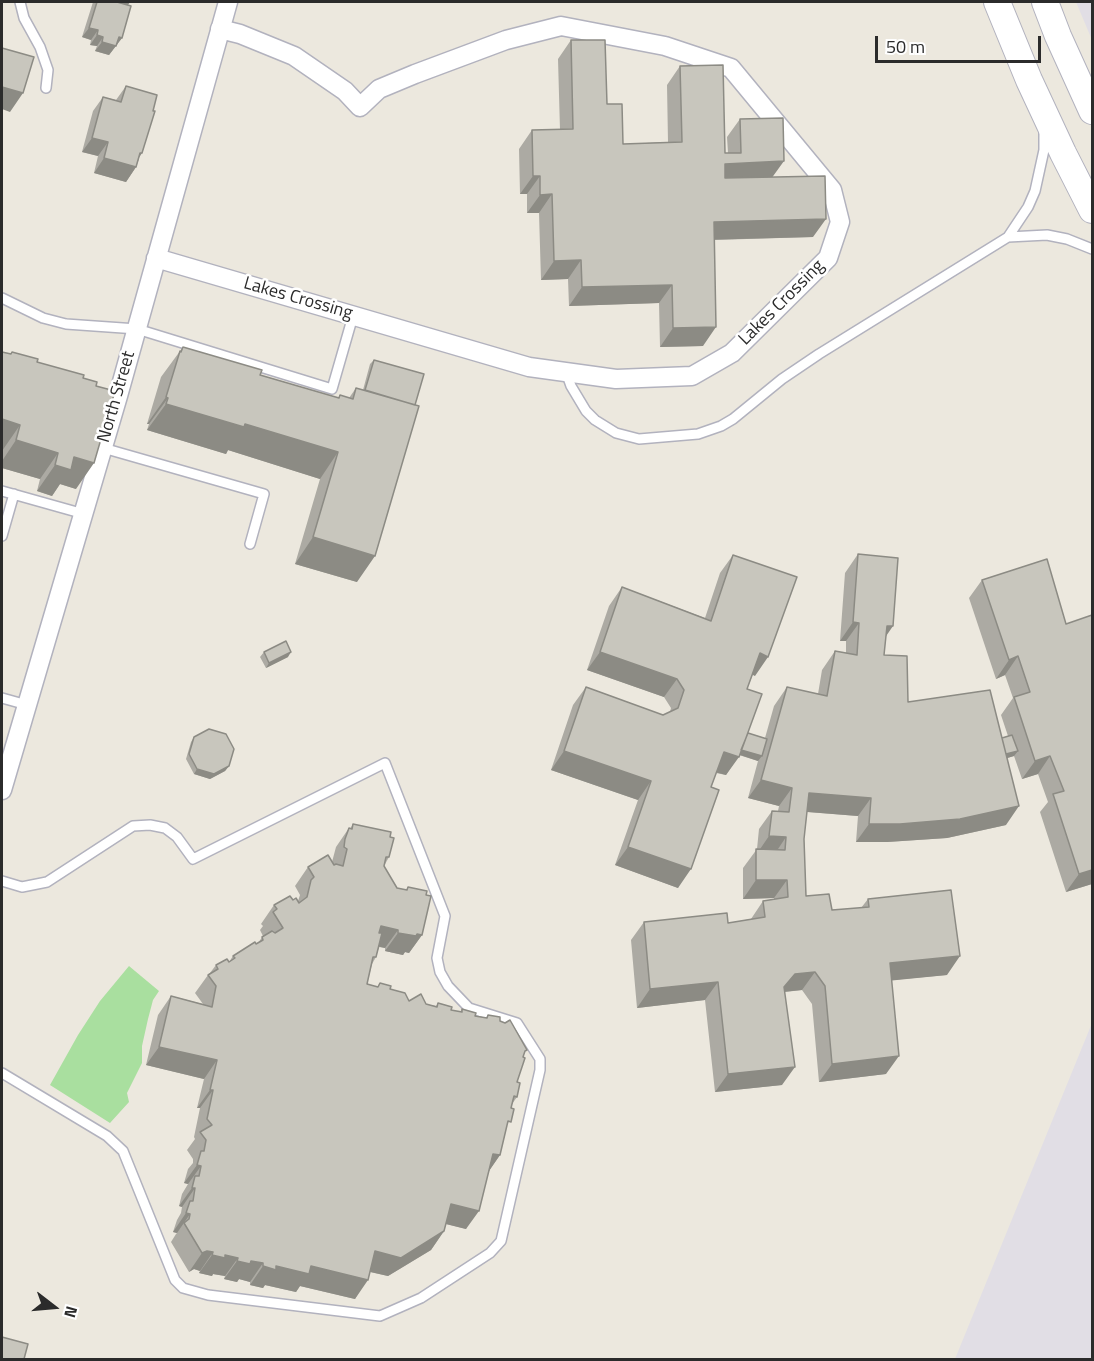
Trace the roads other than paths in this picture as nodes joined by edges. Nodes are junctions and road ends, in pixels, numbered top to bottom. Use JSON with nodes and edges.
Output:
{"nodes":[{"id":1,"x":20,"y":2,"type":"edge"},
{"id":2,"x":228,"y":2,"type":"edge"},
{"id":3,"x":997,"y":2,"type":"edge"},
{"id":4,"x":1046,"y":2,"type":"edge"},
{"id":5,"x":220,"y":29,"type":"junction"},
{"id":6,"x":46,"y":88,"type":"dead end"},
{"id":7,"x":1042,"y":108,"type":"junction"},
{"id":8,"x":1092,"y":111,"type":"edge"},
{"id":9,"x":1092,"y":210,"type":"edge"},
{"id":10,"x":1008,"y":237,"type":"junction"},
{"id":11,"x":1092,"y":249,"type":"edge"},
{"id":12,"x":156,"y":258,"type":"junction"},
{"id":13,"x":2,"y":298,"type":"edge"},
{"id":14,"x":353,"y":316,"type":"junction"},
{"id":15,"x":136,"y":329,"type":"junction"},
{"id":16,"x":566,"y":372,"type":"junction"},
{"id":17,"x":103,"y":448,"type":"junction"},
{"id":18,"x":2,"y":491,"type":"edge"},
{"id":19,"x":14,"y":494,"type":"junction"},
{"id":20,"x":84,"y":514,"type":"junction"},
{"id":21,"x":2,"y":537,"type":"edge"},
{"id":22,"x":250,"y":544,"type":"dead end"},
{"id":23,"x":2,"y":698,"type":"edge"},
{"id":24,"x":27,"y":705,"type":"junction"},
{"id":25,"x":2,"y":790,"type":"edge"},
{"id":26,"x":2,"y":882,"type":"edge"},
{"id":27,"x":2,"y":1073,"type":"edge"}],
"edges":[{"from":1,"to":6,"type":"lane"},
{"from":2,"to":5,"type":"street","name":"North Street"},
{"from":3,"to":7,"type":"main road"},
{"from":4,"to":8,"type":"main road"},
{"from":5,"to":12,"type":"street","name":"North Street"},
{"from":5,"to":16,"type":"street","name":"Lakes Crossing"},
{"from":7,"to":9,"type":"main road"},
{"from":7,"to":10,"type":"lane"},
{"from":10,"to":11,"type":"lane"},
{"from":10,"to":16,"type":"lane"},
{"from":12,"to":14,"type":"street","name":"Lakes Crossing"},
{"from":12,"to":15,"type":"street","name":"North Street"},
{"from":13,"to":15,"type":"lane"},
{"from":14,"to":15,"type":"lane"},
{"from":14,"to":16,"type":"street","name":"Lakes Crossing"},
{"from":15,"to":17,"type":"street","name":"North Street"},
{"from":17,"to":20,"type":"street","name":"North Street"},
{"from":17,"to":22,"type":"lane"},
{"from":18,"to":19,"type":"lane"},
{"from":19,"to":20,"type":"lane"},
{"from":19,"to":21,"type":"lane"},
{"from":20,"to":24,"type":"street","name":"North Street"},
{"from":23,"to":24,"type":"lane"},
{"from":24,"to":25,"type":"street","name":"North Street"},
{"from":26,"to":27,"type":"lane"}]}
